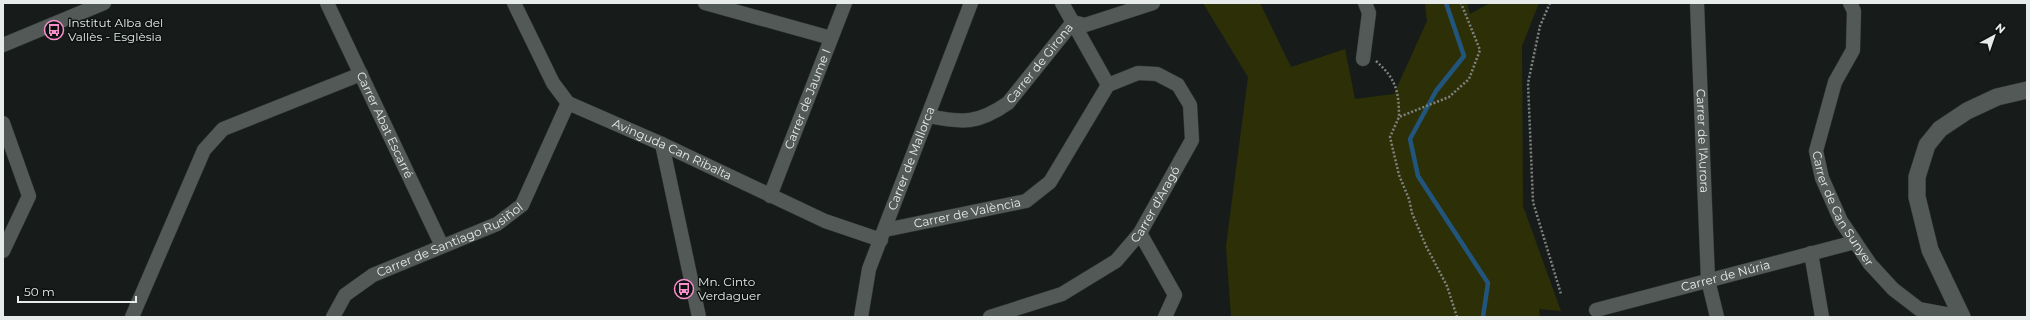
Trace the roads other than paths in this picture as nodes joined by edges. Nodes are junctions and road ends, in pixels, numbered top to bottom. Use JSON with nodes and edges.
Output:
{"nodes":[{"id":1,"x":104,"y":3,"type":"edge"},
{"id":2,"x":327,"y":3,"type":"edge"},
{"id":3,"x":514,"y":3,"type":"edge"},
{"id":4,"x":705,"y":3,"type":"edge"},
{"id":5,"x":845,"y":3,"type":"edge"},
{"id":6,"x":971,"y":3,"type":"edge"},
{"id":7,"x":1062,"y":3,"type":"edge"},
{"id":8,"x":1153,"y":3,"type":"edge"},
{"id":9,"x":1365,"y":3,"type":"edge"},
{"id":10,"x":1697,"y":3,"type":"edge"},
{"id":11,"x":1850,"y":3,"type":"edge"},
{"id":12,"x":1073,"y":22,"type":"junction"},
{"id":13,"x":831,"y":38,"type":"junction"},
{"id":14,"x":3,"y":45,"type":"edge"},
{"id":15,"x":1363,"y":54,"type":"road end"},
{"id":16,"x":361,"y":74,"type":"junction"},
{"id":17,"x":1108,"y":85,"type":"junction"},
{"id":18,"x":2027,"y":90,"type":"edge"},
{"id":19,"x":568,"y":103,"type":"junction"},
{"id":20,"x":928,"y":116,"type":"junction"},
{"id":21,"x":3,"y":123,"type":"edge"},
{"id":22,"x":662,"y":144,"type":"junction"},
{"id":23,"x":770,"y":196,"type":"junction"},
{"id":24,"x":1140,"y":233,"type":"junction"},
{"id":25,"x":883,"y":235,"type":"junction"},
{"id":26,"x":1855,"y":242,"type":"junction"},
{"id":27,"x":442,"y":246,"type":"junction"},
{"id":28,"x":3,"y":250,"type":"edge"},
{"id":29,"x":1811,"y":253,"type":"junction"},
{"id":30,"x":1708,"y":280,"type":"junction"},
{"id":31,"x":1596,"y":310,"type":"dead end"},
{"id":32,"x":132,"y":317,"type":"edge"},
{"id":33,"x":333,"y":317,"type":"edge"},
{"id":34,"x":699,"y":317,"type":"edge"},
{"id":35,"x":861,"y":317,"type":"edge"},
{"id":36,"x":990,"y":317,"type":"edge"},
{"id":37,"x":1165,"y":317,"type":"edge"},
{"id":38,"x":1717,"y":317,"type":"edge"},
{"id":39,"x":1822,"y":317,"type":"edge"},
{"id":40,"x":1962,"y":317,"type":"edge"}],
"edges":[{"from":1,"to":14,"type":"street"},
{"from":2,"to":16,"type":"street","name":"Carrer Abat Escarré"},
{"from":3,"to":19,"type":"street","name":"Avinguda Can Ribalta"},
{"from":4,"to":13,"type":"street"},
{"from":5,"to":13,"type":"street","name":"Carrer de Jaume I"},
{"from":6,"to":20,"type":"street","name":"Carrer de Mallorca"},
{"from":7,"to":12,"type":"street"},
{"from":8,"to":12,"type":"street","name":"Carrer de Girona"},
{"from":9,"to":15,"type":"street"},
{"from":10,"to":30,"type":"street","name":"Carrer de l'Aurora"},
{"from":11,"to":26,"type":"street","name":"Carrer de Can Sunyer"},
{"from":12,"to":17,"type":"street"},
{"from":12,"to":20,"type":"street","name":"Carrer de Girona"},
{"from":13,"to":23,"type":"street","name":"Carrer de Jaume I"},
{"from":16,"to":27,"type":"street","name":"Carrer Abat Escarré"},
{"from":16,"to":32,"type":"street"},
{"from":17,"to":24,"type":"street","name":"Carrer d'Aragó"},
{"from":17,"to":25,"type":"street","name":"Carrer de València"},
{"from":18,"to":40,"type":"street"},
{"from":19,"to":22,"type":"street","name":"Avinguda Can Ribalta"},
{"from":19,"to":27,"type":"street","name":"Carrer de Santiago Rusiñol"},
{"from":20,"to":25,"type":"street","name":"Carrer de Mallorca"},
{"from":21,"to":28,"type":"street"},
{"from":22,"to":23,"type":"street","name":"Avinguda Can Ribalta"},
{"from":22,"to":34,"type":"street"},
{"from":23,"to":25,"type":"street","name":"Avinguda Can Ribalta"},
{"from":24,"to":36,"type":"street","name":"Carrer d'Aragó"},
{"from":24,"to":37,"type":"street"},
{"from":25,"to":35,"type":"street","name":"Carrer de Mallorca"},
{"from":26,"to":29,"type":"street","name":"Carrer de Núria"},
{"from":26,"to":40,"type":"street","name":"Carrer de Can Sunyer"},
{"from":27,"to":33,"type":"street","name":"Carrer de Santiago Rusiñol"},
{"from":29,"to":30,"type":"street","name":"Carrer de Núria"},
{"from":29,"to":39,"type":"street"},
{"from":30,"to":31,"type":"street","name":"Carrer de Núria"},
{"from":30,"to":38,"type":"street","name":"Carrer de l'Aurora"}]}
